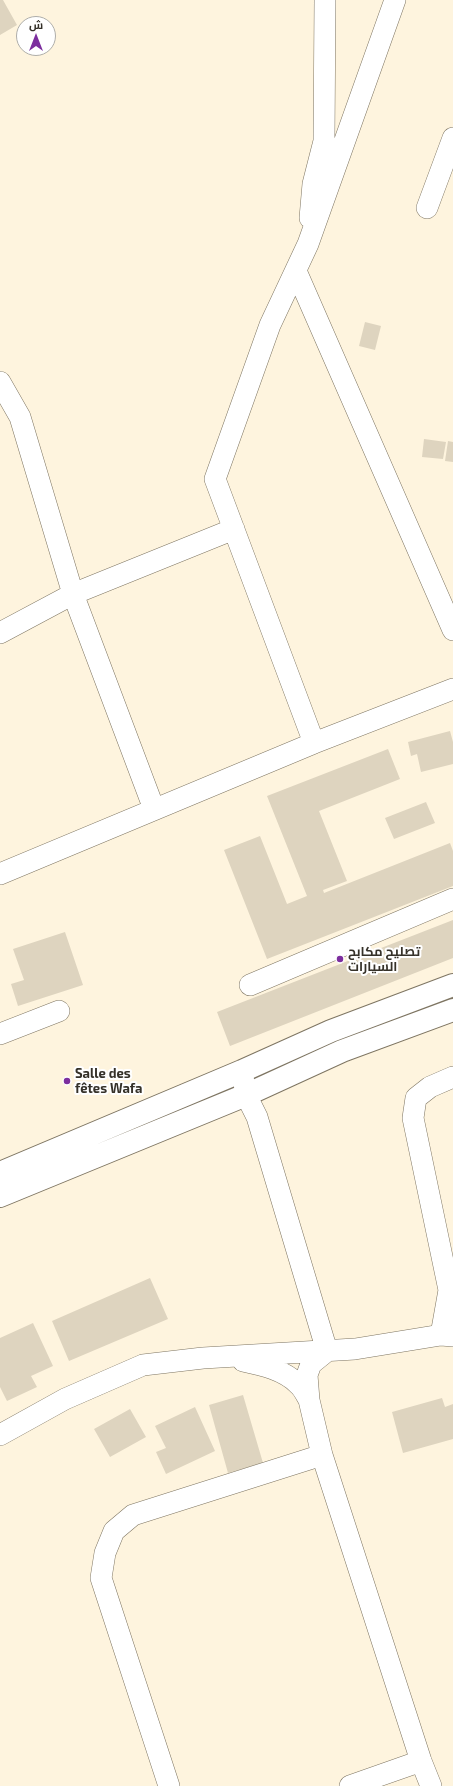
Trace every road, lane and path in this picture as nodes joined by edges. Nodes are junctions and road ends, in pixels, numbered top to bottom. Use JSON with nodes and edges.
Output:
{"nodes":[{"id":1,"x":325,"y":0,"type":"edge"},
{"id":2,"x":395,"y":0,"type":"edge"},
{"id":3,"x":453,"y":138,"type":"edge"},
{"id":4,"x":427,"y":208,"type":"dead end"},
{"id":5,"x":308,"y":244,"type":"junction"},
{"id":6,"x":296,"y":270,"type":"junction"},
{"id":7,"x":0,"y":382,"type":"edge"},
{"id":8,"x":234,"y":529,"type":"junction"},
{"id":9,"x":73,"y":594,"type":"junction"},
{"id":10,"x":453,"y":630,"type":"edge"},
{"id":11,"x":0,"y":633,"type":"edge"},
{"id":12,"x":453,"y":688,"type":"edge"},
{"id":13,"x":314,"y":743,"type":"junction"},
{"id":14,"x":154,"y":809,"type":"junction"},
{"id":15,"x":0,"y":874,"type":"edge"},
{"id":16,"x":453,"y":899,"type":"edge"},
{"id":17,"x":250,"y":985,"type":"dead end"},
{"id":18,"x":453,"y":985,"type":"edge"},
{"id":19,"x":453,"y":1010,"type":"edge"},
{"id":20,"x":59,"y":1011,"type":"dead end"},
{"id":21,"x":0,"y":1033,"type":"edge"},
{"id":22,"x":242,"y":1071,"type":"junction"},
{"id":23,"x":453,"y":1077,"type":"edge"},
{"id":24,"x":246,"y":1095,"type":"junction"},
{"id":25,"x":0,"y":1173,"type":"edge"},
{"id":26,"x":0,"y":1196,"type":"edge"},
{"id":27,"x":447,"y":1335,"type":"edge"},
{"id":28,"x":327,"y":1351,"type":"junction"},
{"id":29,"x":223,"y":1357,"type":"junction"},
{"id":30,"x":309,"y":1400,"type":"junction"},
{"id":31,"x":0,"y":1435,"type":"edge"},
{"id":32,"x":322,"y":1455,"type":"junction"},
{"id":33,"x":421,"y":1761,"type":"junction"},
{"id":34,"x":169,"y":1786,"type":"edge"},
{"id":35,"x":350,"y":1786,"type":"edge"},
{"id":36,"x":431,"y":1786,"type":"edge"}],
"edges":[{"from":1,"to":5,"type":"street"},
{"from":2,"to":5,"type":"street"},
{"from":3,"to":4,"type":"street"},
{"from":5,"to":6,"type":"street"},
{"from":6,"to":8,"type":"street"},
{"from":6,"to":10,"type":"street"},
{"from":7,"to":9,"type":"street"},
{"from":8,"to":9,"type":"street"},
{"from":8,"to":13,"type":"street"},
{"from":9,"to":11,"type":"street"},
{"from":9,"to":14,"type":"street"},
{"from":12,"to":13,"type":"street"},
{"from":13,"to":14,"type":"street"},
{"from":14,"to":15,"type":"street"},
{"from":16,"to":17,"type":"street"},
{"from":18,"to":22,"type":"main road"},
{"from":19,"to":24,"type":"main road"},
{"from":20,"to":21,"type":"street"},
{"from":22,"to":24,"type":"street"},
{"from":22,"to":25,"type":"main road"},
{"from":23,"to":27,"type":"street"},
{"from":24,"to":26,"type":"main road"},
{"from":24,"to":28,"type":"street"},
{"from":27,"to":28,"type":"street"},
{"from":28,"to":29,"type":"street"},
{"from":28,"to":30,"type":"street"},
{"from":29,"to":30,"type":"street"},
{"from":29,"to":31,"type":"street"},
{"from":30,"to":32,"type":"street"},
{"from":32,"to":33,"type":"street"},
{"from":32,"to":34,"type":"street"},
{"from":33,"to":35,"type":"street"},
{"from":33,"to":36,"type":"street"}]}
